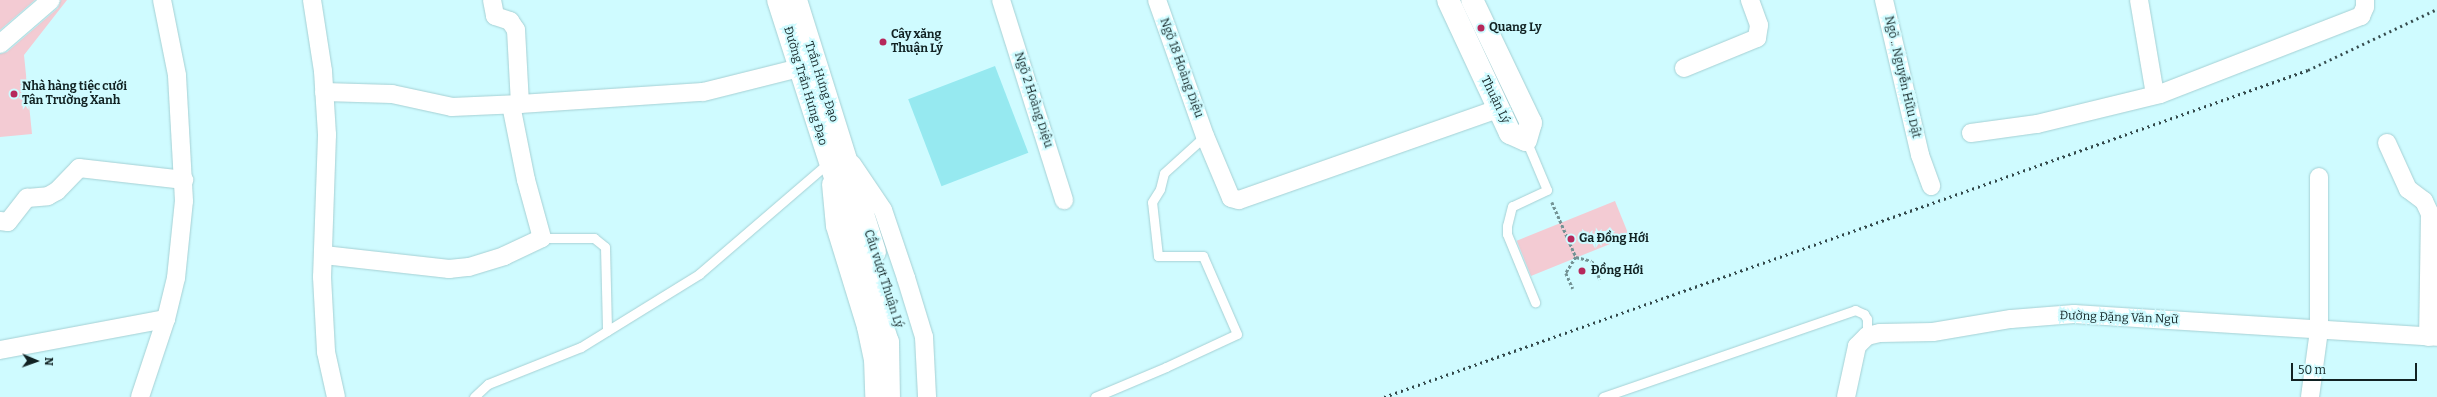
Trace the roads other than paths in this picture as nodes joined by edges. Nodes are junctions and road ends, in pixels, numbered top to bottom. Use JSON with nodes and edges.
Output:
{"nodes":[{"id":1,"x":51,"y":0,"type":"edge"},
{"id":2,"x":162,"y":0,"type":"edge"},
{"id":3,"x":312,"y":0,"type":"edge"},
{"id":4,"x":492,"y":0,"type":"edge"},
{"id":5,"x":778,"y":0,"type":"edge"},
{"id":6,"x":796,"y":0,"type":"edge"},
{"id":7,"x":1001,"y":0,"type":"edge"},
{"id":8,"x":1157,"y":0,"type":"edge"},
{"id":9,"x":1448,"y":0,"type":"edge"},
{"id":10,"x":1472,"y":0,"type":"edge"},
{"id":11,"x":1750,"y":0,"type":"edge"},
{"id":12,"x":1884,"y":0,"type":"edge"},
{"id":13,"x":2139,"y":0,"type":"edge"},
{"id":14,"x":2365,"y":0,"type":"edge"},
{"id":15,"x":0,"y":44,"type":"edge"},
{"id":16,"x":799,"y":68,"type":"junction"},
{"id":17,"x":1684,"y":68,"type":"dead end"},
{"id":18,"x":324,"y":92,"type":"junction"},
{"id":19,"x":2156,"y":95,"type":"junction"},
{"id":20,"x":516,"y":105,"type":"junction"},
{"id":21,"x":1498,"y":109,"type":"junction"},
{"id":22,"x":1971,"y":133,"type":"dead end"},
{"id":23,"x":1205,"y":136,"type":"junction"},
{"id":24,"x":1526,"y":140,"type":"junction"},
{"id":25,"x":2387,"y":143,"type":"dead end"},
{"id":26,"x":838,"y":162,"type":"junction"},
{"id":27,"x":2319,"y":177,"type":"dead end"},
{"id":28,"x":184,"y":180,"type":"junction"},
{"id":29,"x":1931,"y":186,"type":"dead end"},
{"id":30,"x":1064,"y":200,"type":"dead end"},
{"id":31,"x":0,"y":221,"type":"edge"},
{"id":32,"x":542,"y":238,"type":"junction"},
{"id":33,"x":324,"y":255,"type":"junction"},
{"id":34,"x":1535,"y":302,"type":"dead end"},
{"id":35,"x":166,"y":319,"type":"junction"},
{"id":36,"x":2319,"y":330,"type":"junction"},
{"id":37,"x":607,"y":331,"type":"junction"},
{"id":38,"x":1867,"y":336,"type":"junction"},
{"id":39,"x":2433,"y":337,"type":"edge"},
{"id":40,"x":0,"y":350,"type":"edge"},
{"id":41,"x":140,"y":397,"type":"edge"},
{"id":42,"x":336,"y":397,"type":"edge"},
{"id":43,"x":474,"y":397,"type":"edge"},
{"id":44,"x":874,"y":397,"type":"edge"},
{"id":45,"x":889,"y":397,"type":"edge"},
{"id":46,"x":904,"y":397,"type":"edge"},
{"id":47,"x":927,"y":397,"type":"edge"},
{"id":48,"x":1095,"y":397,"type":"edge"},
{"id":49,"x":1603,"y":397,"type":"edge"},
{"id":50,"x":1846,"y":397,"type":"edge"},
{"id":51,"x":2310,"y":397,"type":"edge"}],
"edges":[{"from":1,"to":15,"type":"street"},
{"from":2,"to":28,"type":"street"},
{"from":3,"to":18,"type":"street"},
{"from":4,"to":20,"type":"street"},
{"from":5,"to":16,"type":"main road","name":"Đường Trần Hưng Đạo"},
{"from":6,"to":26,"type":"main road","name":"Trần Hưng Đạo"},
{"from":7,"to":30,"type":"street","name":"Ngõ 2 Hoàng Diệu"},
{"from":8,"to":23,"type":"street","name":"Ngõ 18 Hoàng Diệu"},
{"from":9,"to":21,"type":"main road","name":"Thuận Lý"},
{"from":10,"to":24,"type":"main road","name":"Thuận Lý"},
{"from":11,"to":17,"type":"street"},
{"from":12,"to":29,"type":"street","name":"Ngõ .. Nguyễn Hữu Dật"},
{"from":13,"to":19,"type":"street"},
{"from":14,"to":19,"type":"street"},
{"from":16,"to":20,"type":"street"},
{"from":16,"to":26,"type":"main road","name":"Đường Trần Hưng Đạo"},
{"from":18,"to":20,"type":"street"},
{"from":18,"to":33,"type":"street"},
{"from":19,"to":22,"type":"street"},
{"from":20,"to":32,"type":"street"},
{"from":21,"to":23,"type":"street","name":"Ngõ 18 Hoàng Diệu"},
{"from":21,"to":24,"type":"main road","name":"Thuận Lý"},
{"from":23,"to":48,"type":"lane"},
{"from":24,"to":34,"type":"lane"},
{"from":25,"to":39,"type":"street"},
{"from":26,"to":37,"type":"lane"},
{"from":26,"to":44,"type":"street"},
{"from":26,"to":45,"type":"main road"},
{"from":26,"to":46,"type":"main road","name":"Cầu vượt Thuận Lý"},
{"from":26,"to":47,"type":"street"},
{"from":27,"to":36,"type":"street"},
{"from":28,"to":31,"type":"street"},
{"from":28,"to":35,"type":"street"},
{"from":32,"to":33,"type":"street"},
{"from":32,"to":37,"type":"lane"},
{"from":33,"to":42,"type":"street"},
{"from":35,"to":40,"type":"street"},
{"from":35,"to":41,"type":"street"},
{"from":36,"to":38,"type":"street","name":"Đường Đặng Văn Ngữ"},
{"from":36,"to":39,"type":"street","name":"Đường Đặng Văn Ngữ"},
{"from":36,"to":51,"type":"street"},
{"from":37,"to":43,"type":"lane"},
{"from":38,"to":49,"type":"lane"},
{"from":38,"to":50,"type":"street"}]}
